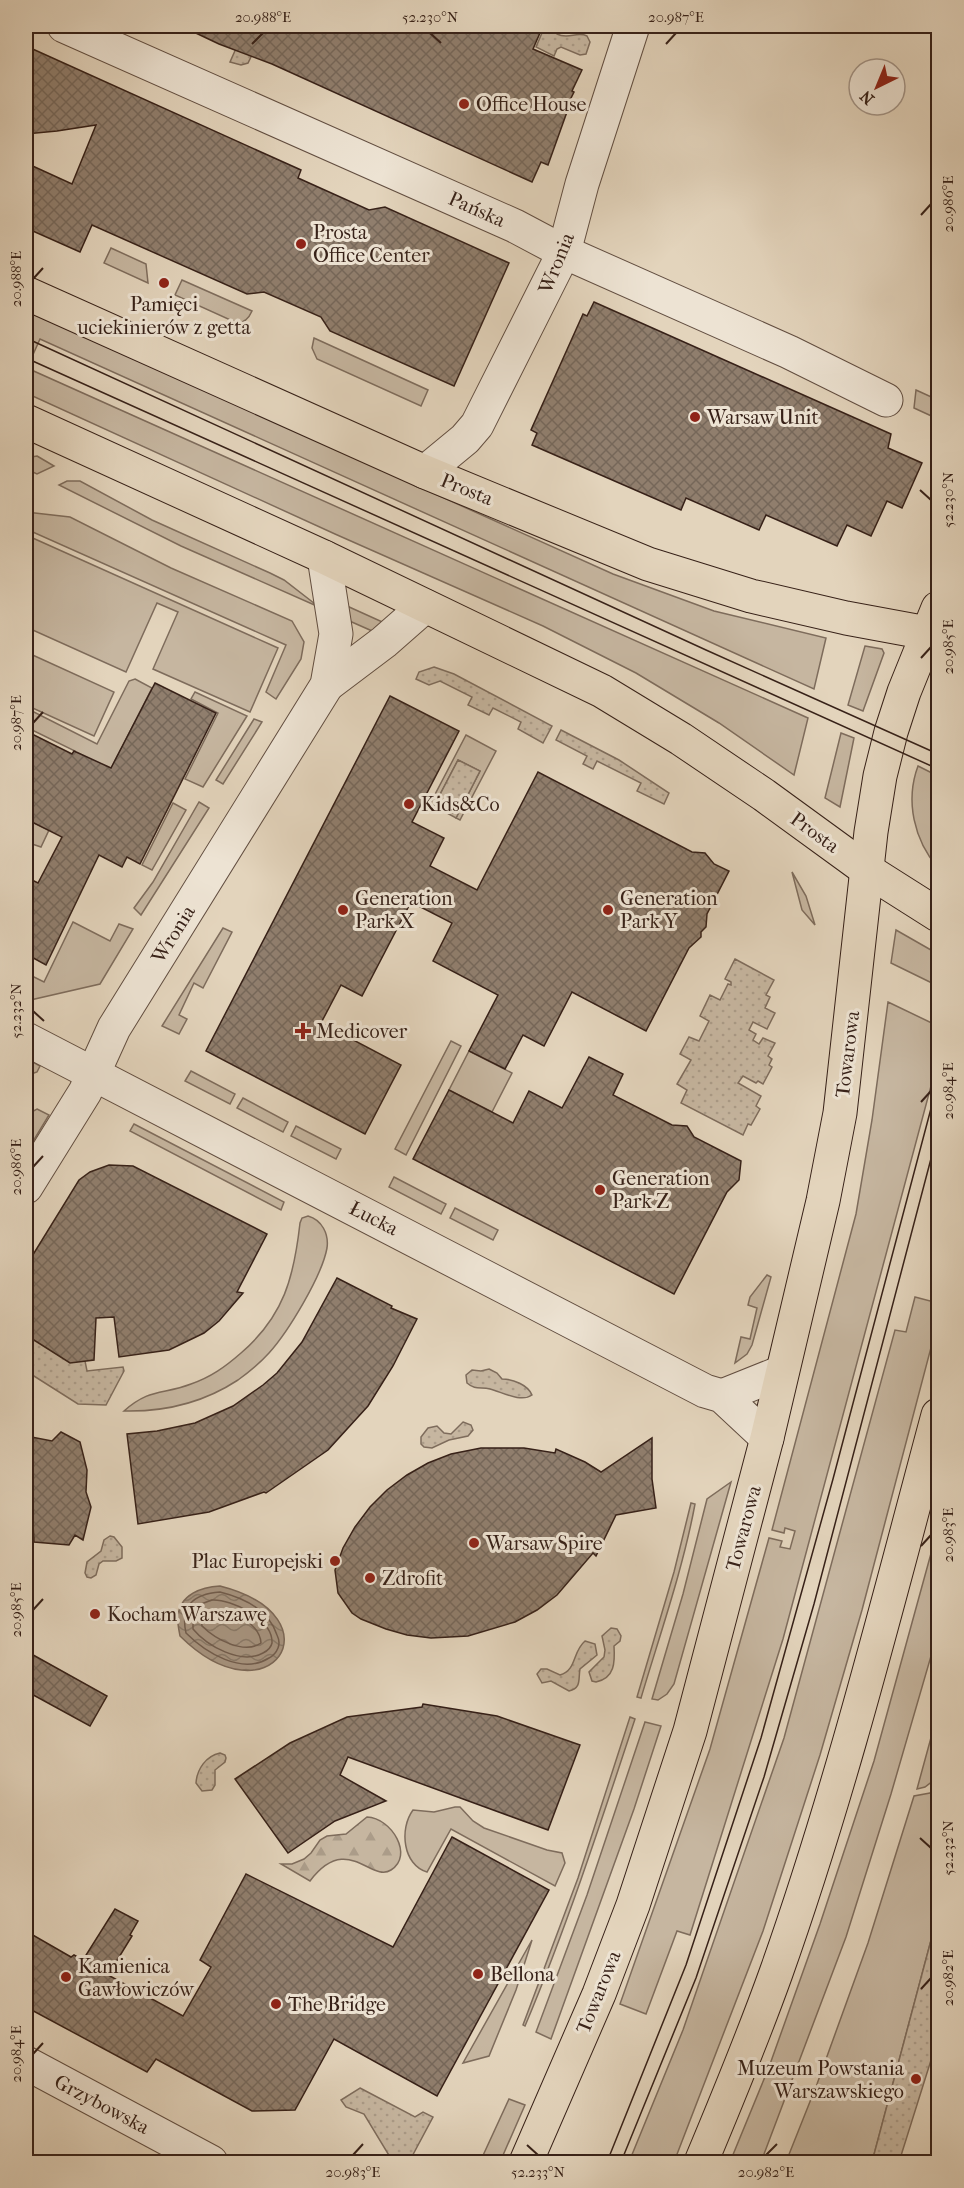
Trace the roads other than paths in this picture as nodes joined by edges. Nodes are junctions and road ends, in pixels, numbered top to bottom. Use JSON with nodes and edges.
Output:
{"nodes":[{"id":1,"x":64,"y":26,"type":"edge"},
{"id":2,"x":633,"y":26,"type":"edge"},
{"id":3,"x":564,"y":252,"type":"junction"},
{"id":4,"x":26,"y":293,"type":"edge"},
{"id":5,"x":886,"y":400,"type":"dead end"},
{"id":6,"x":26,"y":421,"type":"edge"},
{"id":7,"x":425,"y":472,"type":"junction"},
{"id":8,"x":324,"y":557,"type":"junction"},
{"id":9,"x":425,"y":606,"type":"junction"},
{"id":10,"x":935,"y":625,"type":"edge"},
{"id":11,"x":327,"y":685,"type":"junction"},
{"id":12,"x":867,"y":870,"type":"junction"},
{"id":13,"x":939,"y":915,"type":"edge"},
{"id":14,"x":26,"y":1039,"type":"edge"},
{"id":15,"x":93,"y":1073,"type":"junction"},
{"id":16,"x":26,"y":1187,"type":"edge"},
{"id":17,"x":782,"y":1372,"type":"junction"},
{"id":18,"x":722,"y":1396,"type":"junction"},
{"id":19,"x":939,"y":1415,"type":"edge"},
{"id":20,"x":767,"y":1437,"type":"junction"},
{"id":21,"x":26,"y":2062,"type":"edge"},
{"id":22,"x":211,"y":2163,"type":"edge"},
{"id":23,"x":526,"y":2163,"type":"edge"},
{"id":24,"x":701,"y":2163,"type":"edge"}],
"edges":[{"from":1,"to":3,"type":"street","name":"Pańska"},
{"from":2,"to":3,"type":"street","name":"Wronia"},
{"from":3,"to":5,"type":"street","name":"Pańska"},
{"from":3,"to":7,"type":"street","name":"Wronia"},
{"from":4,"to":7,"type":"main road","name":"Prosta"},
{"from":6,"to":8,"type":"main road","name":"Prosta"},
{"from":7,"to":10,"type":"main road","name":"Prosta"},
{"from":8,"to":9,"type":"main road","name":"Prosta"},
{"from":8,"to":11,"type":"street","name":"Wronia"},
{"from":9,"to":11,"type":"street","name":"Wronia"},
{"from":9,"to":12,"type":"main road","name":"Prosta"},
{"from":10,"to":12,"type":"main road","name":"Towarowa"},
{"from":11,"to":15,"type":"street","name":"Wronia"},
{"from":12,"to":13,"type":"main road","name":"Prosta"},
{"from":12,"to":17,"type":"main road","name":"Towarowa"},
{"from":14,"to":15,"type":"street","name":"Łucka"},
{"from":15,"to":16,"type":"street","name":"Wronia"},
{"from":15,"to":18,"type":"street","name":"Łucka"},
{"from":17,"to":18,"type":"street"},
{"from":17,"to":20,"type":"main road","name":"Towarowa"},
{"from":18,"to":20,"type":"street","name":"Łucka"},
{"from":19,"to":24,"type":"main road"},
{"from":20,"to":23,"type":"main road","name":"Towarowa"},
{"from":21,"to":22,"type":"street","name":"Grzybowska"}]}
